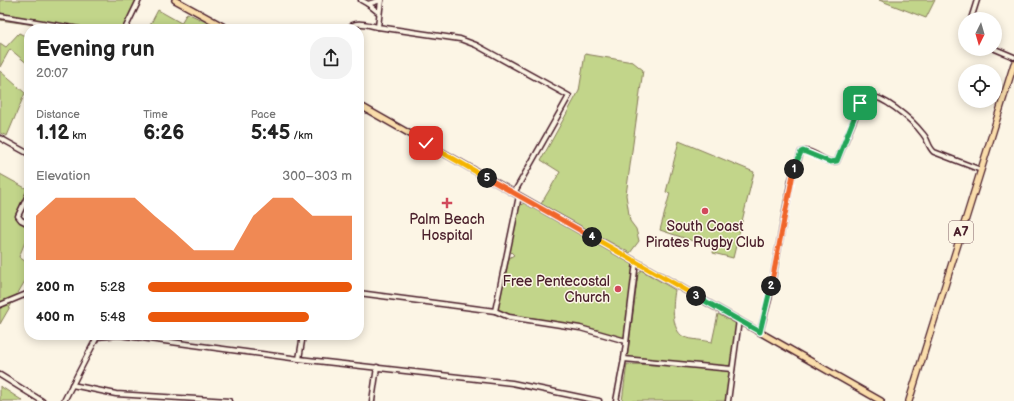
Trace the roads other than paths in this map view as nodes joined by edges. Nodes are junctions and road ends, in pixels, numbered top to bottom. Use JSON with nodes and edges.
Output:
{"nodes":[{"id":1,"x":139,"y":0,"type":"edge"},
{"id":2,"x":175,"y":0,"type":"edge"},
{"id":3,"x":361,"y":0,"type":"edge"},
{"id":4,"x":381,"y":0,"type":"edge"},
{"id":5,"x":977,"y":0,"type":"edge"},
{"id":6,"x":368,"y":4,"type":"junction"},
{"id":7,"x":378,"y":12,"type":"junction"},
{"id":8,"x":973,"y":12,"type":"edge"},
{"id":9,"x":0,"y":16,"type":"edge"},
{"id":10,"x":49,"y":24,"type":"edge"},
{"id":11,"x":127,"y":24,"type":"edge"},
{"id":12,"x":219,"y":24,"type":"edge"},
{"id":13,"x":364,"y":24,"type":"edge"},
{"id":14,"x":378,"y":27,"type":"junction"},
{"id":15,"x":1002,"y":52,"type":"edge"},
{"id":16,"x":1014,"y":57,"type":"edge"},
{"id":17,"x":1014,"y":64,"type":"edge"},
{"id":18,"x":364,"y":108,"type":"edge"},
{"id":19,"x":0,"y":138,"type":"edge"},
{"id":20,"x":24,"y":151,"type":"edge"},
{"id":21,"x":981,"y":170,"type":"junction"},
{"id":22,"x":514,"y":193,"type":"junction"},
{"id":23,"x":519,"y":196,"type":"junction"},
{"id":24,"x":24,"y":203,"type":"edge"},
{"id":25,"x":24,"y":222,"type":"edge"},
{"id":26,"x":636,"y":262,"type":"junction"},
{"id":27,"x":364,"y":294,"type":"edge"},
{"id":28,"x":24,"y":295,"type":"edge"},
{"id":29,"x":0,"y":306,"type":"edge"},
{"id":30,"x":496,"y":311,"type":"junction"},
{"id":31,"x":739,"y":320,"type":"junction"},
{"id":32,"x":760,"y":332,"type":"junction"},
{"id":33,"x":95,"y":340,"type":"edge"},
{"id":34,"x":156,"y":340,"type":"edge"},
{"id":35,"x":302,"y":340,"type":"edge"},
{"id":36,"x":626,"y":341,"type":"junction"},
{"id":37,"x":299,"y":359,"type":"junction"},
{"id":38,"x":624,"y":359,"type":"junction"},
{"id":39,"x":377,"y":367,"type":"junction"},
{"id":40,"x":732,"y":369,"type":"junction"},
{"id":41,"x":0,"y":375,"type":"edge"},
{"id":42,"x":72,"y":385,"type":"junction"},
{"id":43,"x":42,"y":401,"type":"edge"},
{"id":44,"x":64,"y":401,"type":"edge"},
{"id":45,"x":229,"y":401,"type":"edge"},
{"id":46,"x":372,"y":401,"type":"edge"},
{"id":47,"x":599,"y":401,"type":"edge"},
{"id":48,"x":616,"y":401,"type":"edge"},
{"id":49,"x":728,"y":401,"type":"edge"},
{"id":50,"x":881,"y":401,"type":"edge"},
{"id":51,"x":909,"y":401,"type":"edge"}],
"edges":[{"from":1,"to":11,"type":"street"},
{"from":2,"to":12,"type":"main road"},
{"from":3,"to":6,"type":"street"},
{"from":4,"to":6,"type":"street"},
{"from":4,"to":7,"type":"street"},
{"from":5,"to":8,"type":"street"},
{"from":6,"to":7,"type":"street"},
{"from":7,"to":14,"type":"street"},
{"from":9,"to":10,"type":"street"},
{"from":13,"to":14,"type":"street"},
{"from":14,"to":22,"type":"street"},
{"from":15,"to":16,"type":"street"},
{"from":17,"to":21,"type":"highway","number":"A7"},
{"from":18,"to":22,"type":"main road"},
{"from":19,"to":20,"type":"street"},
{"from":21,"to":32,"type":"street"},
{"from":21,"to":51,"type":"highway","number":"A7"},
{"from":22,"to":23,"type":"main road"},
{"from":23,"to":26,"type":"main road"},
{"from":23,"to":30,"type":"street"},
{"from":24,"to":25,"type":"street"},
{"from":26,"to":31,"type":"main road"},
{"from":26,"to":36,"type":"street"},
{"from":27,"to":30,"type":"street"},
{"from":28,"to":29,"type":"street"},
{"from":30,"to":36,"type":"street"},
{"from":31,"to":32,"type":"main road"},
{"from":31,"to":40,"type":"street"},
{"from":32,"to":50,"type":"main road"},
{"from":33,"to":42,"type":"street"},
{"from":34,"to":37,"type":"street"},
{"from":35,"to":37,"type":"street"},
{"from":36,"to":38,"type":"street"},
{"from":37,"to":39,"type":"street"},
{"from":38,"to":40,"type":"street"},
{"from":38,"to":48,"type":"street"},
{"from":39,"to":46,"type":"street"},
{"from":39,"to":47,"type":"street"},
{"from":40,"to":49,"type":"street"},
{"from":41,"to":43,"type":"street"},
{"from":42,"to":44,"type":"street"},
{"from":42,"to":45,"type":"street"}]}
